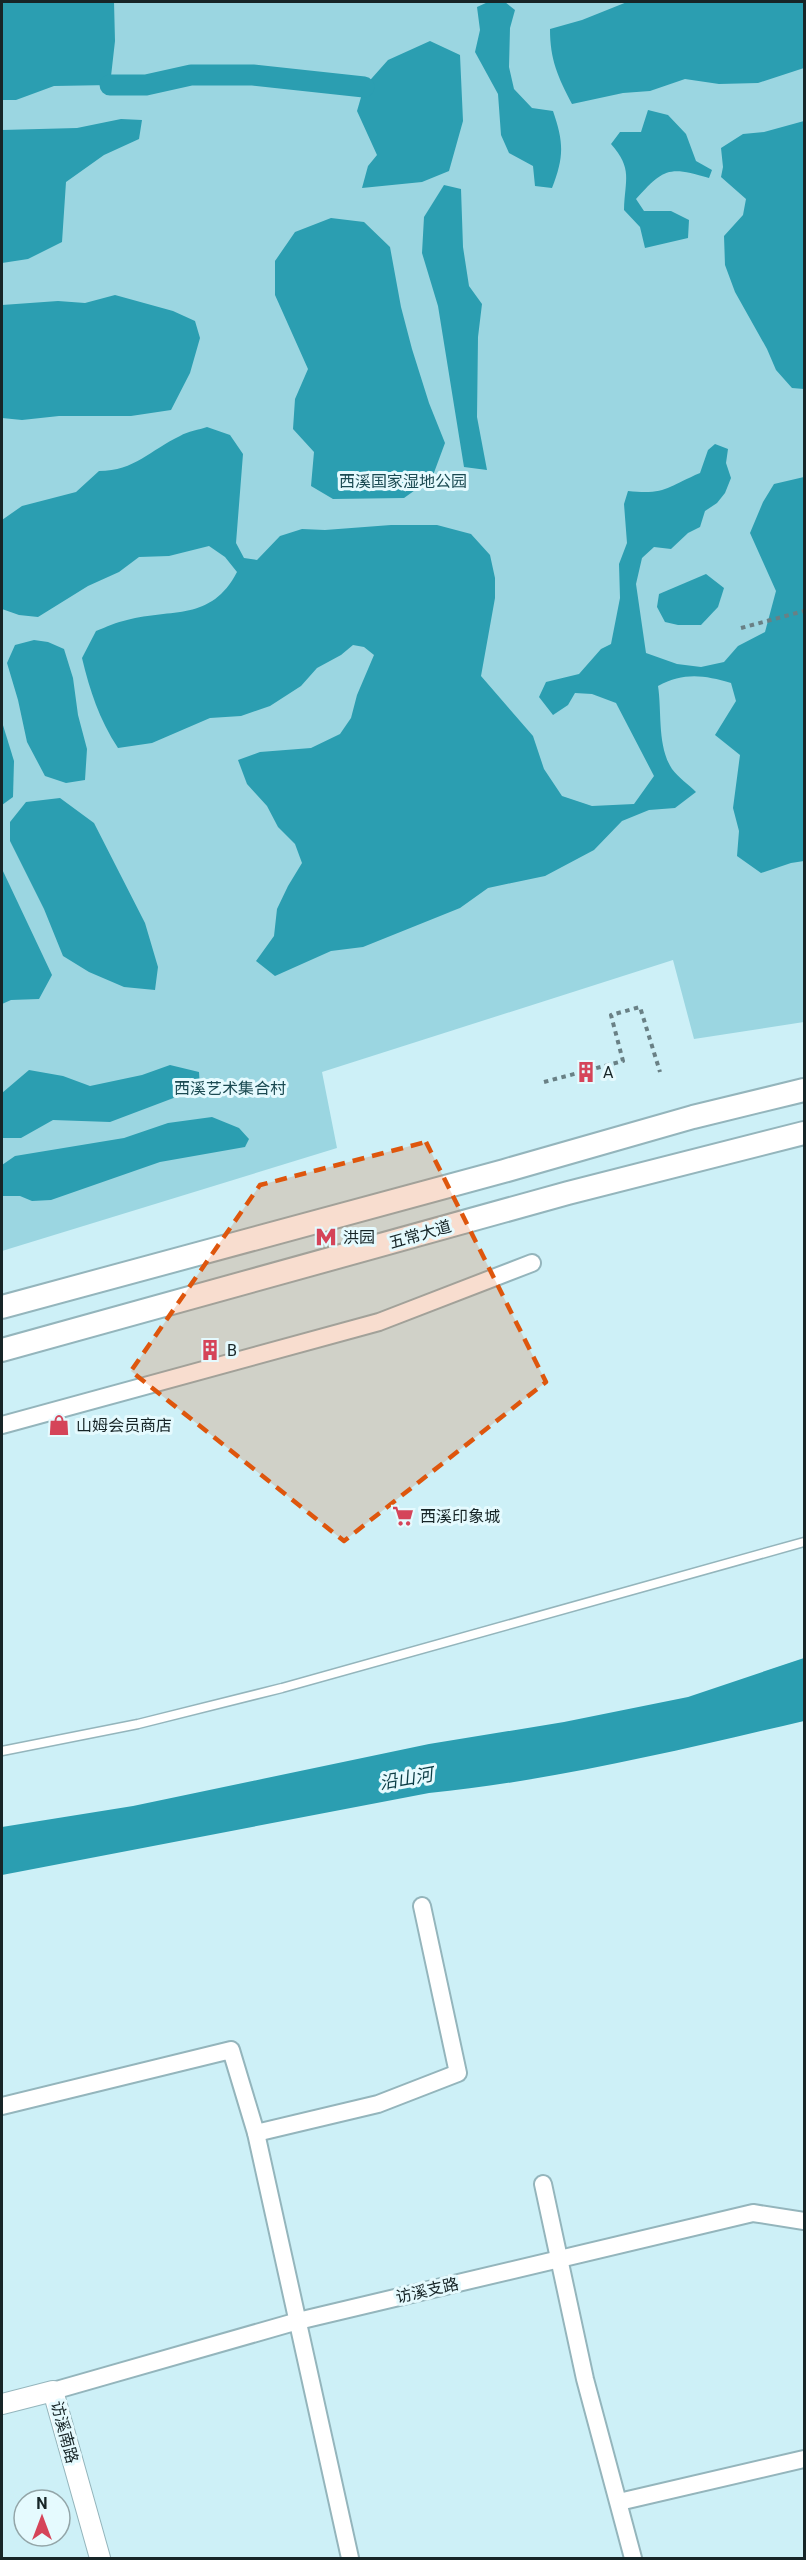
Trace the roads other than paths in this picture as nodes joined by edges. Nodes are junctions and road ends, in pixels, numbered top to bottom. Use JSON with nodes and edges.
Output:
{"nodes":[{"id":1,"x":804,"y":1090,"type":"edge"},
{"id":2,"x":804,"y":1133,"type":"edge"},
{"id":3,"x":532,"y":1263,"type":"dead end"},
{"id":4,"x":2,"y":1307,"type":"edge"},
{"id":5,"x":2,"y":1350,"type":"edge"},
{"id":6,"x":2,"y":1425,"type":"edge"},
{"id":7,"x":804,"y":1542,"type":"edge"},
{"id":8,"x":2,"y":1751,"type":"edge"},
{"id":9,"x":422,"y":1906,"type":"dead end"},
{"id":10,"x":2,"y":2106,"type":"edge"},
{"id":11,"x":256,"y":2133,"type":"junction"},
{"id":12,"x":543,"y":2184,"type":"dead end"},
{"id":13,"x":804,"y":2221,"type":"edge"},
{"id":14,"x":560,"y":2259,"type":"junction"},
{"id":15,"x":298,"y":2320,"type":"junction"},
{"id":16,"x":53,"y":2391,"type":"junction"},
{"id":17,"x":2,"y":2404,"type":"edge"},
{"id":18,"x":804,"y":2459,"type":"edge"},
{"id":19,"x":619,"y":2502,"type":"junction"},
{"id":20,"x":100,"y":2559,"type":"edge"},
{"id":21,"x":350,"y":2559,"type":"edge"},
{"id":22,"x":633,"y":2559,"type":"edge"}],
"edges":[{"from":1,"to":4,"type":"main road"},
{"from":2,"to":5,"type":"main road","name":"五常大道"},
{"from":3,"to":6,"type":"street"},
{"from":7,"to":8,"type":"lane"},
{"from":9,"to":11,"type":"street"},
{"from":10,"to":11,"type":"street"},
{"from":11,"to":15,"type":"street"},
{"from":12,"to":14,"type":"street"},
{"from":13,"to":14,"type":"street","name":"访溪支路"},
{"from":14,"to":15,"type":"street","name":"访溪支路"},
{"from":14,"to":19,"type":"street"},
{"from":15,"to":16,"type":"street","name":"访溪支路"},
{"from":15,"to":21,"type":"street"},
{"from":16,"to":17,"type":"street","name":"访溪南路"},
{"from":16,"to":20,"type":"street","name":"访溪南路"},
{"from":18,"to":19,"type":"street"},
{"from":19,"to":22,"type":"street"}]}
